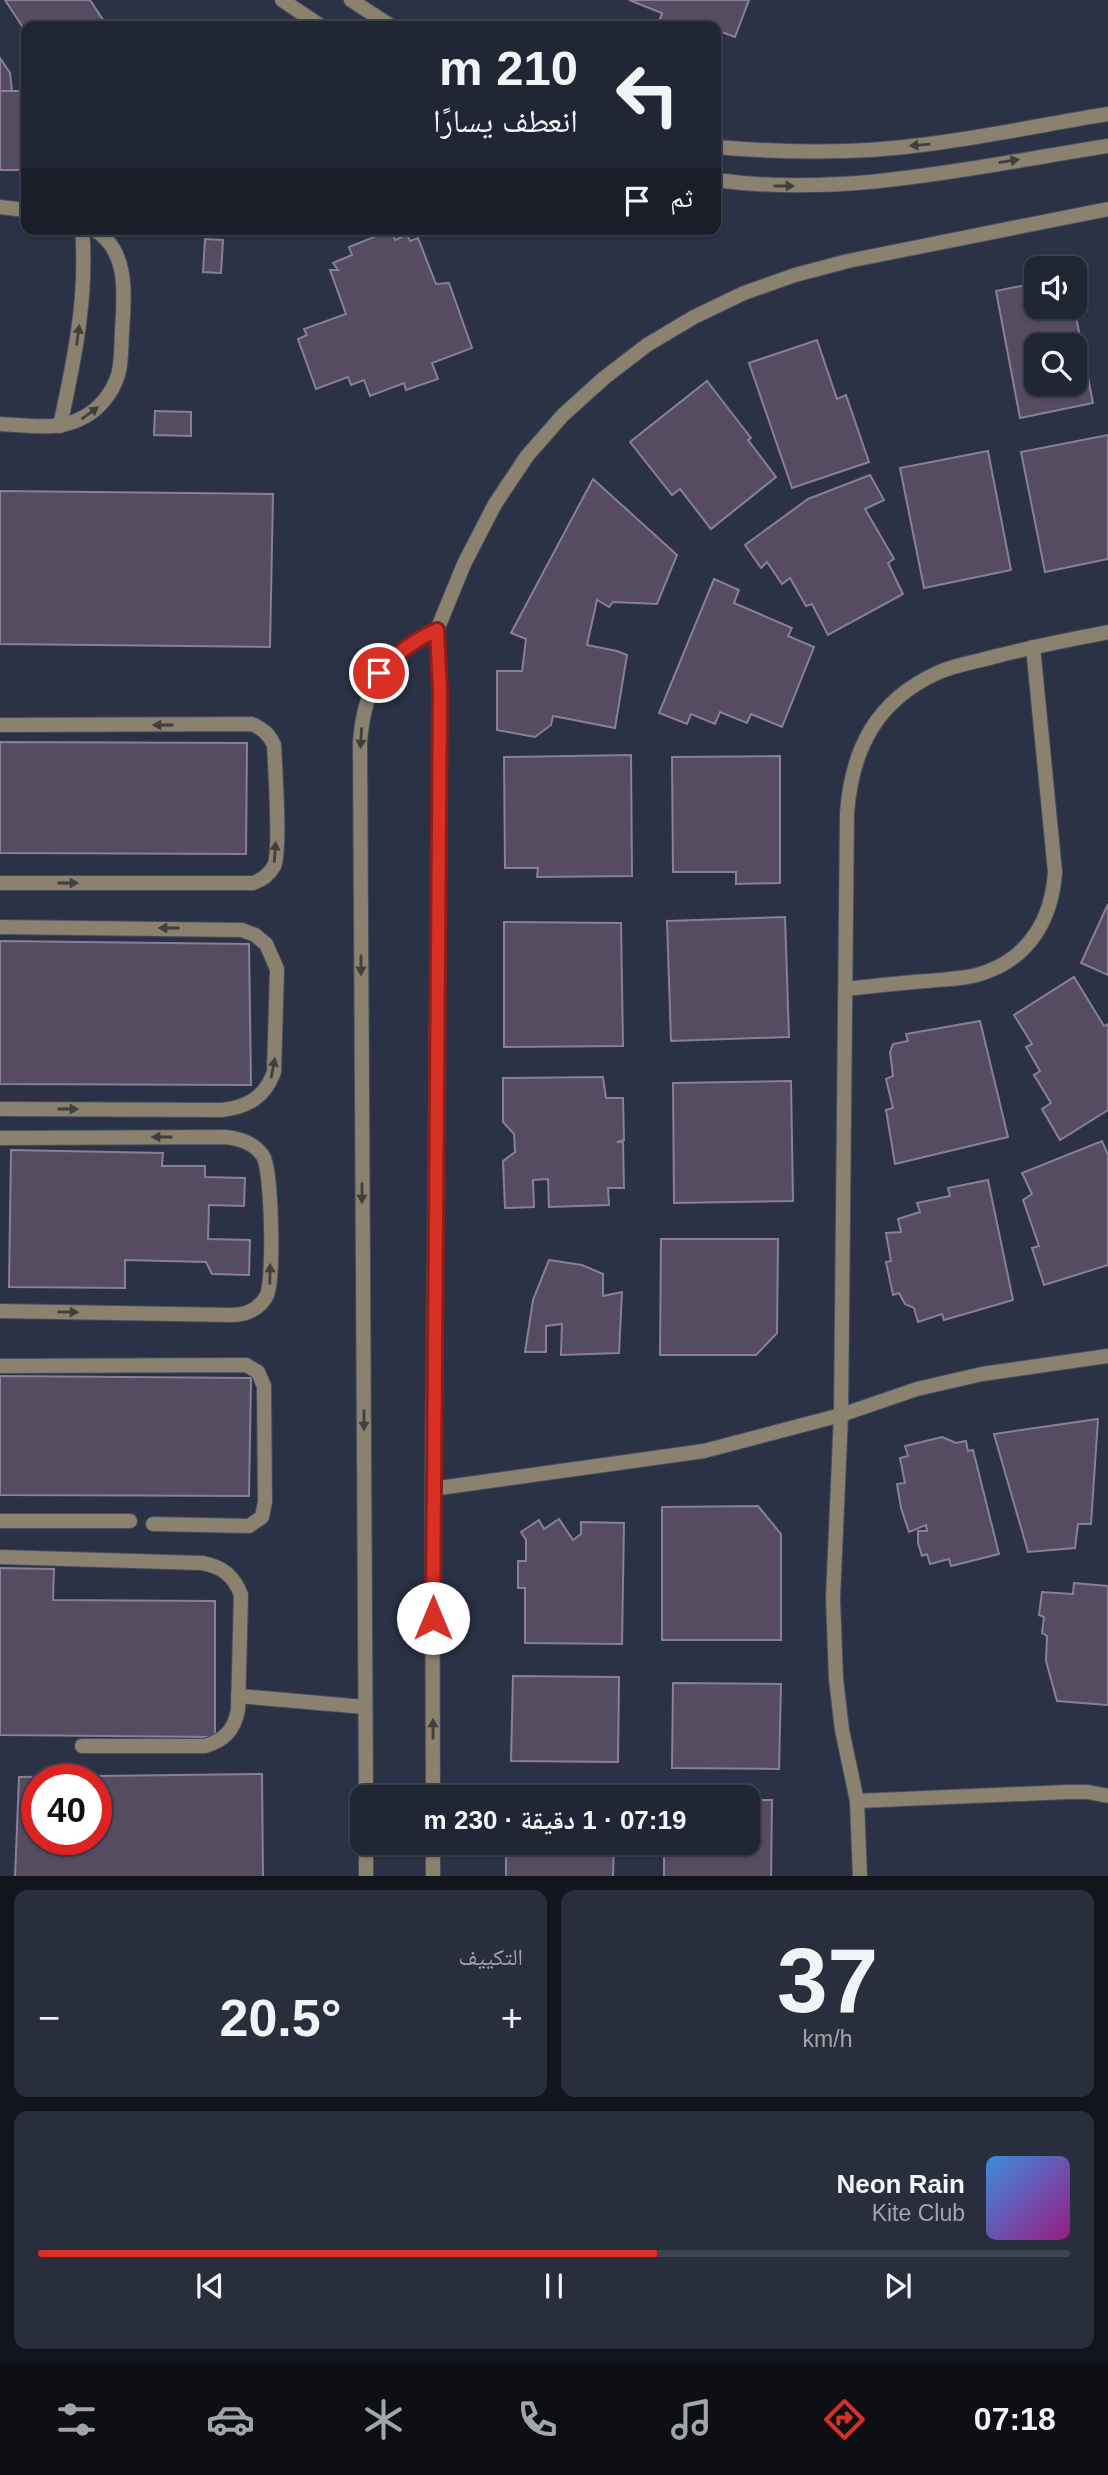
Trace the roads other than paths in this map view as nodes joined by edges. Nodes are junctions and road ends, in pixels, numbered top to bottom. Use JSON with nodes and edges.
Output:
{"nodes":[{"id":1,"x":282,"y":0,"type":"edge"},
{"id":2,"x":351,"y":0,"type":"edge"},
{"id":3,"x":314,"y":21,"type":"edge"},
{"id":4,"x":383,"y":21,"type":"edge"},
{"id":5,"x":1108,"y":114,"type":"edge"},
{"id":6,"x":1108,"y":146,"type":"edge"},
{"id":7,"x":721,"y":147,"type":"edge"},
{"id":8,"x":721,"y":181,"type":"edge"},
{"id":9,"x":0,"y":207,"type":"edge"},
{"id":10,"x":21,"y":209,"type":"edge"},
{"id":11,"x":1108,"y":209,"type":"edge"},
{"id":12,"x":82,"y":235,"type":"edge"},
{"id":13,"x":99,"y":235,"type":"edge"},
{"id":14,"x":0,"y":424,"type":"edge"},
{"id":15,"x":60,"y":426,"type":"junction"},
{"id":16,"x":437,"y":630,"type":"junction"},
{"id":17,"x":1108,"y":632,"type":"edge"},
{"id":18,"x":1033,"y":647,"type":"junction"},
{"id":19,"x":0,"y":725,"type":"edge"},
{"id":20,"x":0,"y":883,"type":"edge"},
{"id":21,"x":0,"y":927,"type":"edge"},
{"id":22,"x":846,"y":989,"type":"junction"},
{"id":23,"x":0,"y":1109,"type":"edge"},
{"id":24,"x":0,"y":1138,"type":"edge"},
{"id":25,"x":0,"y":1311,"type":"edge"},
{"id":26,"x":1108,"y":1356,"type":"edge"},
{"id":27,"x":0,"y":1366,"type":"edge"},
{"id":28,"x":841,"y":1415,"type":"junction"},
{"id":29,"x":432,"y":1489,"type":"junction"},
{"id":30,"x":0,"y":1521,"type":"edge"},
{"id":31,"x":130,"y":1521,"type":"dead end"},
{"id":32,"x":153,"y":1524,"type":"dead end"},
{"id":33,"x":0,"y":1557,"type":"edge"},
{"id":34,"x":239,"y":1696,"type":"junction"},
{"id":35,"x":365,"y":1707,"type":"junction"},
{"id":36,"x":82,"y":1746,"type":"dead end"},
{"id":37,"x":366,"y":1785,"type":"edge"},
{"id":38,"x":433,"y":1785,"type":"edge"},
{"id":39,"x":1108,"y":1796,"type":"edge"},
{"id":40,"x":857,"y":1801,"type":"junction"},
{"id":41,"x":366,"y":1855,"type":"edge"},
{"id":42,"x":433,"y":1855,"type":"edge"},
{"id":43,"x":366,"y":1876,"type":"edge"},
{"id":44,"x":433,"y":1876,"type":"edge"},
{"id":45,"x":860,"y":1876,"type":"edge"}],
"edges":[{"from":1,"to":3,"type":"street"},
{"from":2,"to":4,"type":"street"},
{"from":5,"to":7,"type":"street","one_way":true},
{"from":8,"to":6,"type":"street","one_way":true},
{"from":9,"to":10,"type":"street"},
{"from":11,"to":16,"type":"street"},
{"from":15,"to":12,"type":"street","one_way":true},
{"from":15,"to":13,"type":"street","one_way":true},
{"from":14,"to":15,"type":"street"},
{"from":16,"to":29,"type":"street"},
{"from":16,"to":35,"type":"street","one_way":true},
{"from":17,"to":18,"type":"street"},
{"from":18,"to":22,"type":"street"},
{"from":18,"to":22,"type":"street"},
{"from":20,"to":19,"type":"street","one_way":true},
{"from":23,"to":21,"type":"street","one_way":true},
{"from":22,"to":28,"type":"street"},
{"from":25,"to":24,"type":"street","one_way":true},
{"from":26,"to":28,"type":"street"},
{"from":27,"to":32,"type":"street"},
{"from":28,"to":29,"type":"street"},
{"from":28,"to":40,"type":"street"},
{"from":38,"to":29,"type":"street","one_way":true},
{"from":30,"to":31,"type":"street"},
{"from":33,"to":34,"type":"street"},
{"from":34,"to":35,"type":"street"},
{"from":34,"to":36,"type":"street"},
{"from":35,"to":37,"type":"street"},
{"from":39,"to":40,"type":"street"},
{"from":40,"to":45,"type":"street"},
{"from":41,"to":43,"type":"street"},
{"from":42,"to":44,"type":"street"}]}
